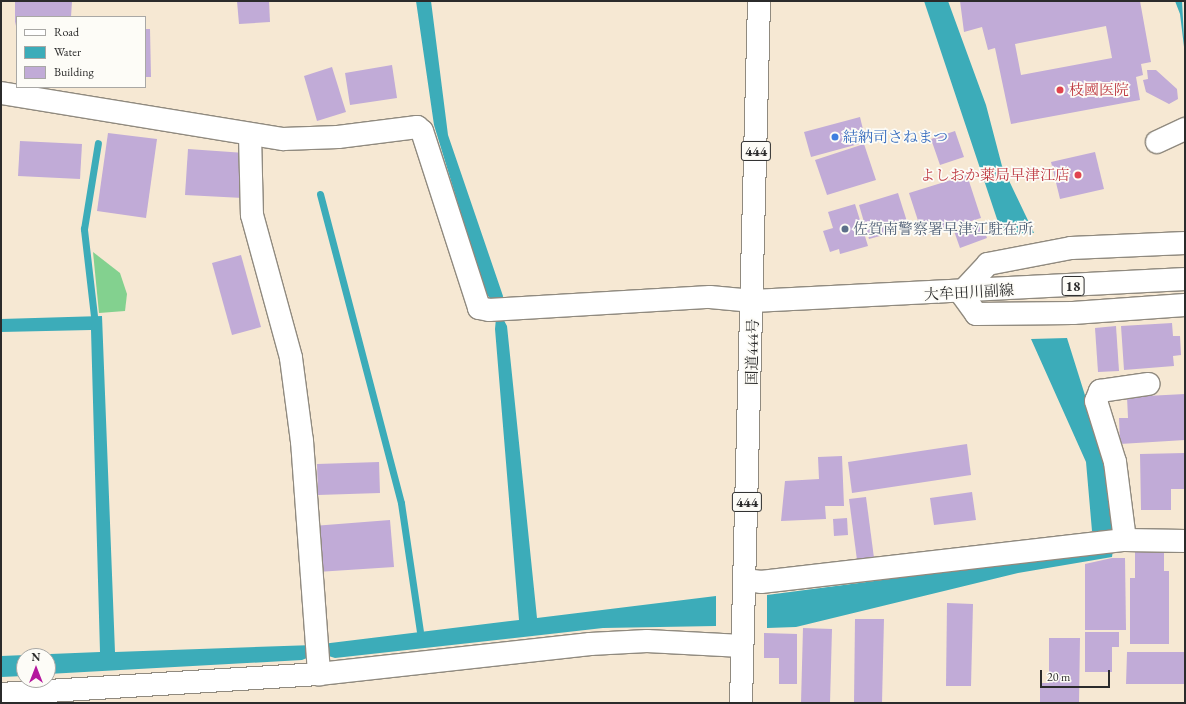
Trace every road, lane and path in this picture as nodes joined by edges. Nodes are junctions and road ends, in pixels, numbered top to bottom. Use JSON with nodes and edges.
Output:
{"nodes":[{"id":1,"x":759,"y":1,"type":"edge"},
{"id":2,"x":1,"y":93,"type":"edge"},
{"id":3,"x":1185,"y":129,"type":"edge"},
{"id":4,"x":250,"y":135,"type":"junction"},
{"id":5,"x":1157,"y":142,"type":"dead end"},
{"id":6,"x":1185,"y":243,"type":"edge"},
{"id":7,"x":1185,"y":279,"type":"edge"},
{"id":8,"x":961,"y":293,"type":"junction"},
{"id":9,"x":753,"y":301,"type":"junction"},
{"id":10,"x":1185,"y":306,"type":"edge"},
{"id":11,"x":1148,"y":384,"type":"dead end"},
{"id":12,"x":1125,"y":540,"type":"junction"},
{"id":13,"x":1185,"y":540,"type":"edge"},
{"id":14,"x":744,"y":580,"type":"junction"},
{"id":15,"x":742,"y":646,"type":"junction"},
{"id":16,"x":318,"y":657,"type":"junction"},
{"id":17,"x":1,"y":694,"type":"edge"},
{"id":18,"x":740,"y":703,"type":"edge"}],
"edges":[{"from":1,"to":9,"type":"main road","name":"国道444号","number":"444"},
{"from":2,"to":4,"type":"main road"},
{"from":3,"to":5,"type":"main road"},
{"from":4,"to":9,"type":"main road","name":"大牟田川副線"},
{"from":4,"to":16,"type":"main road"},
{"from":6,"to":8,"type":"main road"},
{"from":7,"to":8,"type":"main road","name":"大牟田川副線","number":"18"},
{"from":8,"to":9,"type":"main road","name":"大牟田川副線","number":"18"},
{"from":8,"to":10,"type":"main road"},
{"from":9,"to":14,"type":"main road","name":"国道444号","number":"444"},
{"from":11,"to":12,"type":"main road"},
{"from":12,"to":13,"type":"main road"},
{"from":12,"to":14,"type":"main road"},
{"from":14,"to":15,"type":"main road","name":"国道444号","number":"444"},
{"from":15,"to":16,"type":"main road"},
{"from":15,"to":18,"type":"main road","name":"国道444号","number":"444"},
{"from":16,"to":17,"type":"main road"}]}
